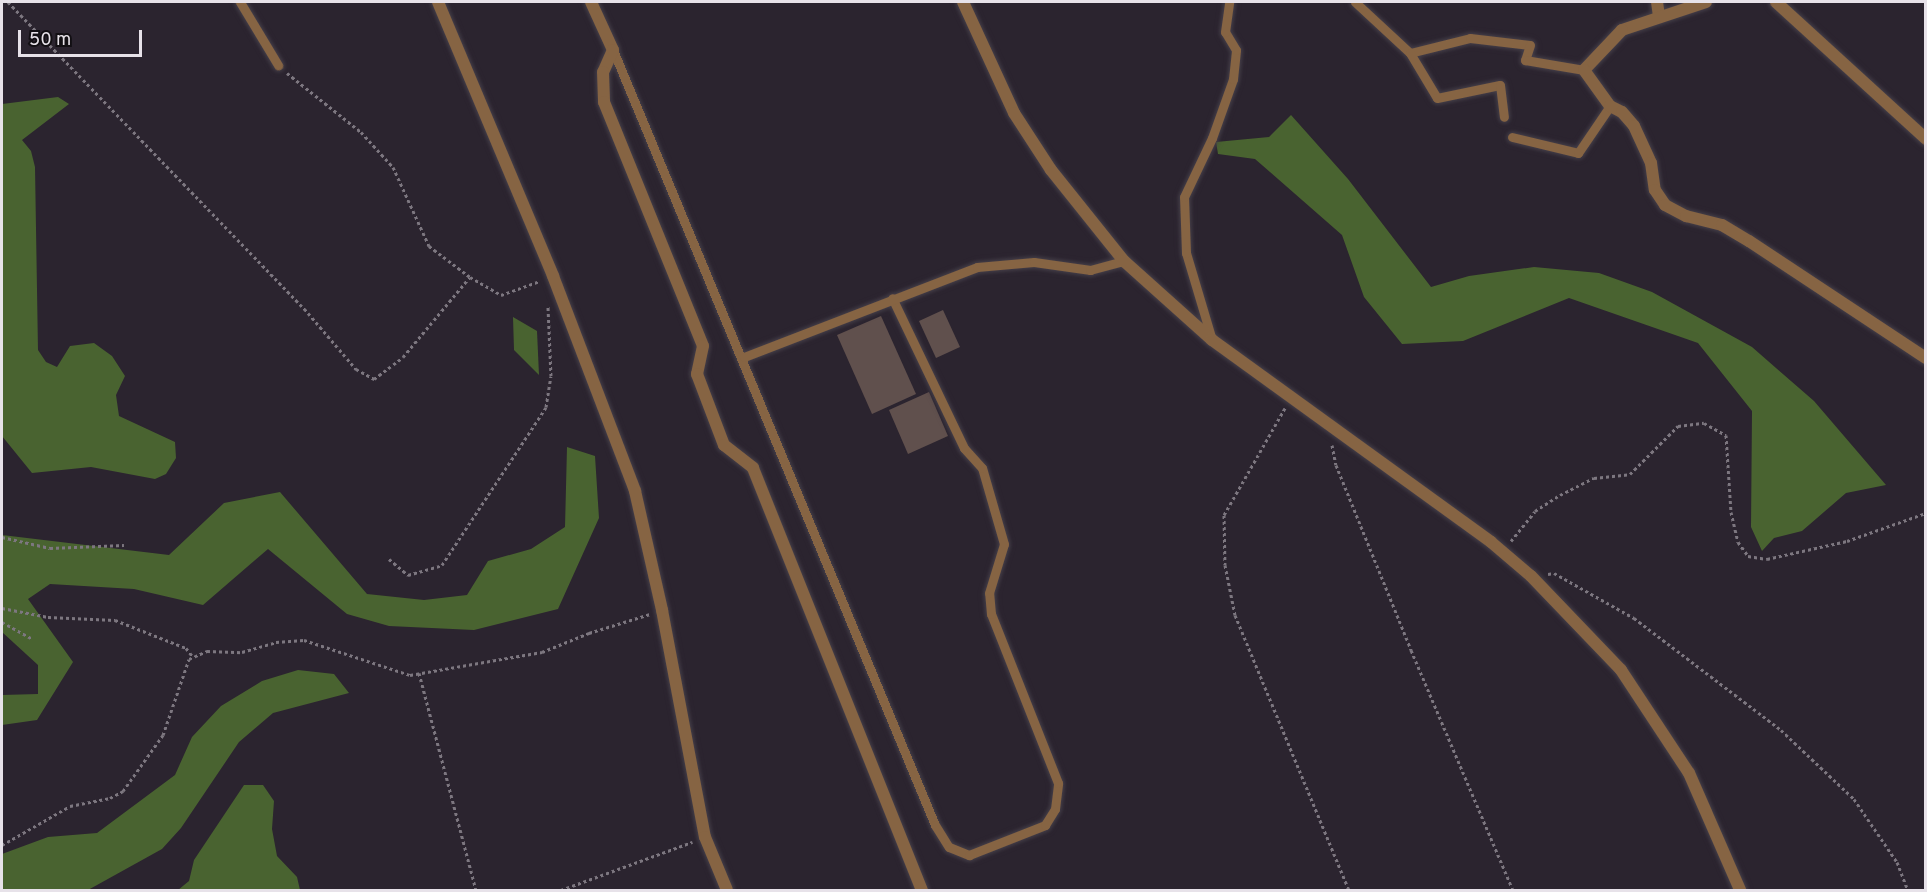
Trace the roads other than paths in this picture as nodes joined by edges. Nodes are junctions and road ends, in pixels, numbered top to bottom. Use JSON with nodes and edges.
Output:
{"nodes":[{"id":1,"x":240,"y":2,"type":"edge"},
{"id":2,"x":438,"y":2,"type":"edge"},
{"id":3,"x":591,"y":2,"type":"edge"},
{"id":4,"x":963,"y":2,"type":"edge"},
{"id":5,"x":1229,"y":2,"type":"edge"},
{"id":6,"x":1355,"y":2,"type":"edge"},
{"id":7,"x":1657,"y":2,"type":"edge"},
{"id":8,"x":1706,"y":2,"type":"edge"},
{"id":9,"x":1776,"y":2,"type":"edge"},
{"id":10,"x":1659,"y":17,"type":"junction"},
{"id":11,"x":613,"y":50,"type":"junction"},
{"id":12,"x":1410,"y":53,"type":"junction"},
{"id":13,"x":278,"y":65,"type":"road end"},
{"id":14,"x":1584,"y":70,"type":"junction"},
{"id":15,"x":1610,"y":106,"type":"junction"},
{"id":16,"x":1504,"y":117,"type":"dead end"},
{"id":17,"x":1512,"y":136,"type":"dead end"},
{"id":18,"x":1926,"y":139,"type":"edge"},
{"id":19,"x":1124,"y":261,"type":"junction"},
{"id":20,"x":892,"y":297,"type":"junction"},
{"id":21,"x":1212,"y":340,"type":"junction"},
{"id":22,"x":744,"y":357,"type":"junction"},
{"id":23,"x":1926,"y":358,"type":"edge"},
{"id":24,"x":727,"y":891,"type":"edge"},
{"id":25,"x":922,"y":891,"type":"edge"},
{"id":26,"x":1740,"y":891,"type":"edge"}],
"edges":[{"from":1,"to":13,"type":"lane"},
{"from":2,"to":24,"type":"street"},
{"from":3,"to":11,"type":"street"},
{"from":4,"to":19,"type":"street"},
{"from":5,"to":21,"type":"lane"},
{"from":6,"to":12,"type":"lane"},
{"from":7,"to":10,"type":"street"},
{"from":8,"to":10,"type":"street"},
{"from":9,"to":18,"type":"street"},
{"from":10,"to":14,"type":"street"},
{"from":11,"to":22,"type":"lane"},
{"from":11,"to":25,"type":"street"},
{"from":12,"to":14,"type":"lane"},
{"from":12,"to":16,"type":"lane"},
{"from":14,"to":15,"type":"street"},
{"from":15,"to":17,"type":"lane"},
{"from":15,"to":23,"type":"street"},
{"from":19,"to":20,"type":"lane"},
{"from":19,"to":21,"type":"street"},
{"from":20,"to":22,"type":"lane"},
{"from":20,"to":22,"type":"lane"},
{"from":21,"to":26,"type":"street"}]}
